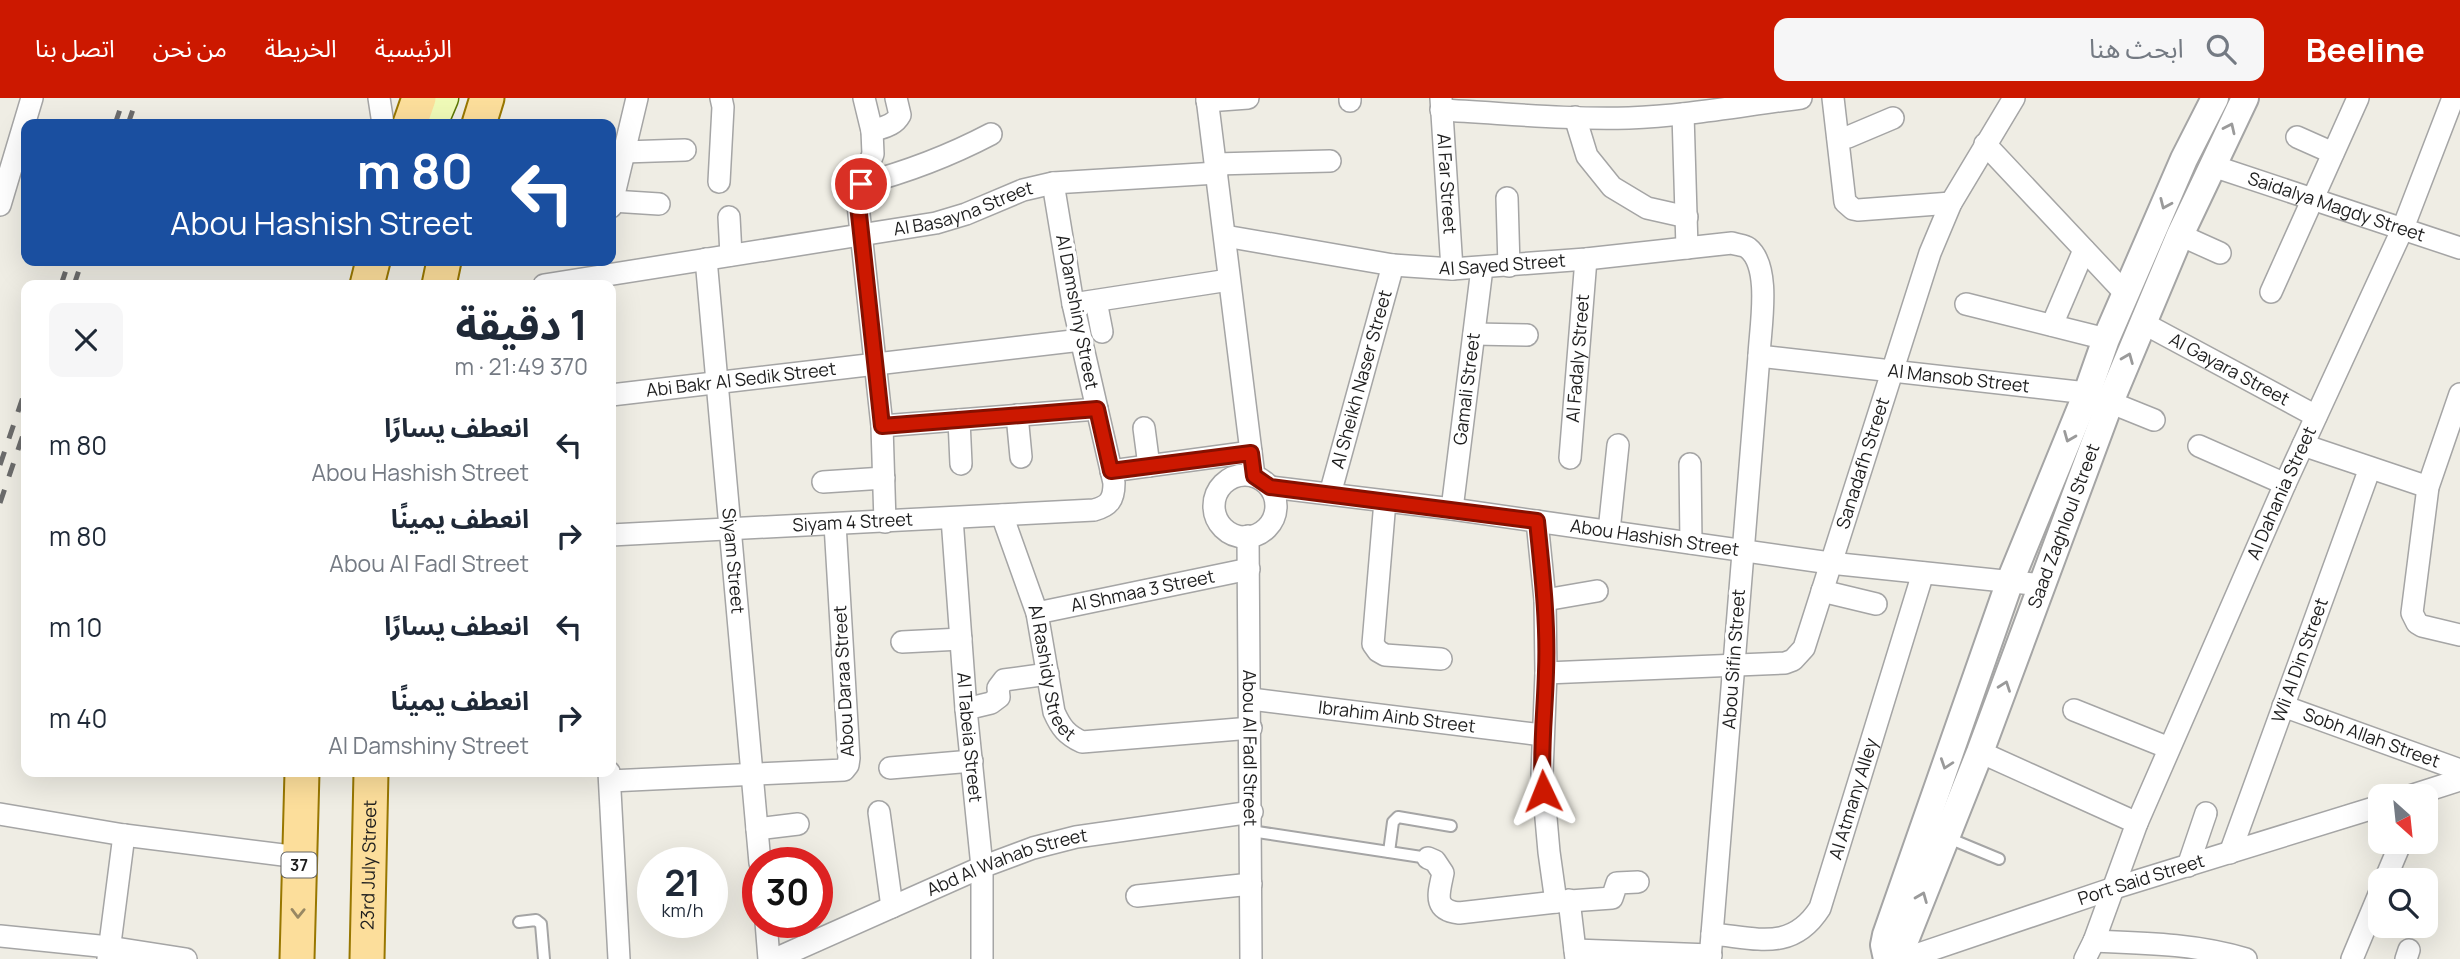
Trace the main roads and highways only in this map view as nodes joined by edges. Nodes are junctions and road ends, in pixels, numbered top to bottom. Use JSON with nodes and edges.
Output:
{"nodes":[{"id":1,"x":419,"y":98,"type":"edge"},
{"id":2,"x":443,"y":98,"type":"edge"},
{"id":3,"x":462,"y":98,"type":"edge"},
{"id":4,"x":487,"y":98,"type":"edge"},
{"id":5,"x":412,"y":119,"type":"edge"},
{"id":6,"x":434,"y":119,"type":"edge"},
{"id":7,"x":457,"y":119,"type":"edge"},
{"id":8,"x":481,"y":119,"type":"edge"},
{"id":9,"x":302,"y":777,"type":"edge"},
{"id":10,"x":371,"y":777,"type":"edge"},
{"id":11,"x":297,"y":959,"type":"edge"},
{"id":12,"x":367,"y":959,"type":"edge"}],
"edges":[{"from":1,"to":5,"type":"main road"},
{"from":2,"to":6,"type":"main road"},
{"from":3,"to":7,"type":"main road"},
{"from":4,"to":8,"type":"main road"},
{"from":9,"to":11,"type":"main road","number":"37","one_way":true},
{"from":10,"to":12,"type":"main road","name":"23rd July Street"}]}
